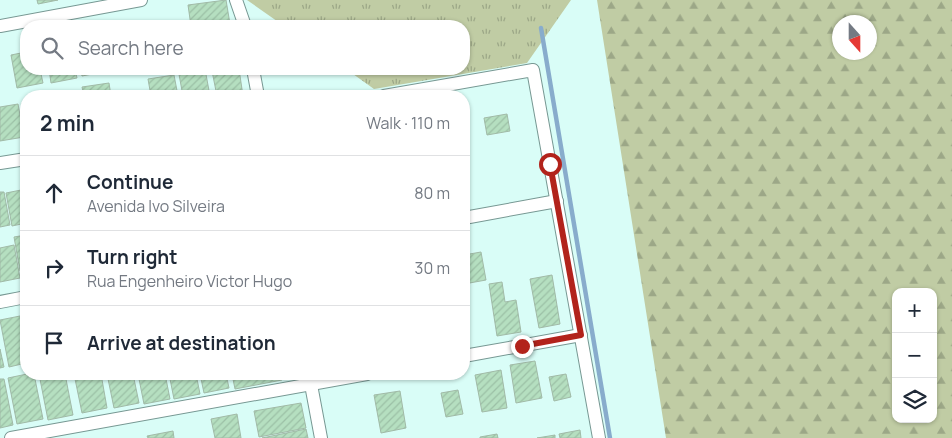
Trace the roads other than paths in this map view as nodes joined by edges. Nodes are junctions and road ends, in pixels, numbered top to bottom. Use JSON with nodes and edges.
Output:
{"nodes":[{"id":1,"x":141,"y":0,"type":"edge"},
{"id":2,"x":236,"y":0,"type":"edge"},
{"id":3,"x":33,"y":20,"type":"edge"},
{"id":4,"x":243,"y":20,"type":"edge"},
{"id":5,"x":20,"y":22,"type":"edge"},
{"id":6,"x":0,"y":26,"type":"edge"},
{"id":7,"x":254,"y":75,"type":"edge"},
{"id":8,"x":257,"y":90,"type":"edge"},
{"id":9,"x":418,"y":90,"type":"edge"},
{"id":10,"x":20,"y":160,"type":"edge"},
{"id":11,"x":0,"y":163,"type":"edge"},
{"id":12,"x":556,"y":201,"type":"junction"},
{"id":13,"x":470,"y":217,"type":"edge"},
{"id":14,"x":20,"y":299,"type":"edge"},
{"id":15,"x":0,"y":302,"type":"edge"},
{"id":16,"x":581,"y":335,"type":"junction"},
{"id":17,"x":470,"y":355,"type":"edge"},
{"id":18,"x":305,"y":380,"type":"edge"},
{"id":19,"x":310,"y":380,"type":"edge"},
{"id":20,"x":11,"y":438,"type":"edge"},
{"id":21,"x":321,"y":438,"type":"edge"},
{"id":22,"x":599,"y":438,"type":"edge"}],
"edges":[{"from":1,"to":3,"type":"street"},
{"from":2,"to":4,"type":"street"},
{"from":5,"to":6,"type":"street"},
{"from":7,"to":8,"type":"street"},
{"from":9,"to":12,"type":"street"},
{"from":10,"to":11,"type":"street"},
{"from":12,"to":13,"type":"street"},
{"from":12,"to":16,"type":"street"},
{"from":14,"to":15,"type":"street"},
{"from":16,"to":17,"type":"street"},
{"from":16,"to":22,"type":"street"},
{"from":18,"to":20,"type":"street"},
{"from":19,"to":21,"type":"street"}]}
